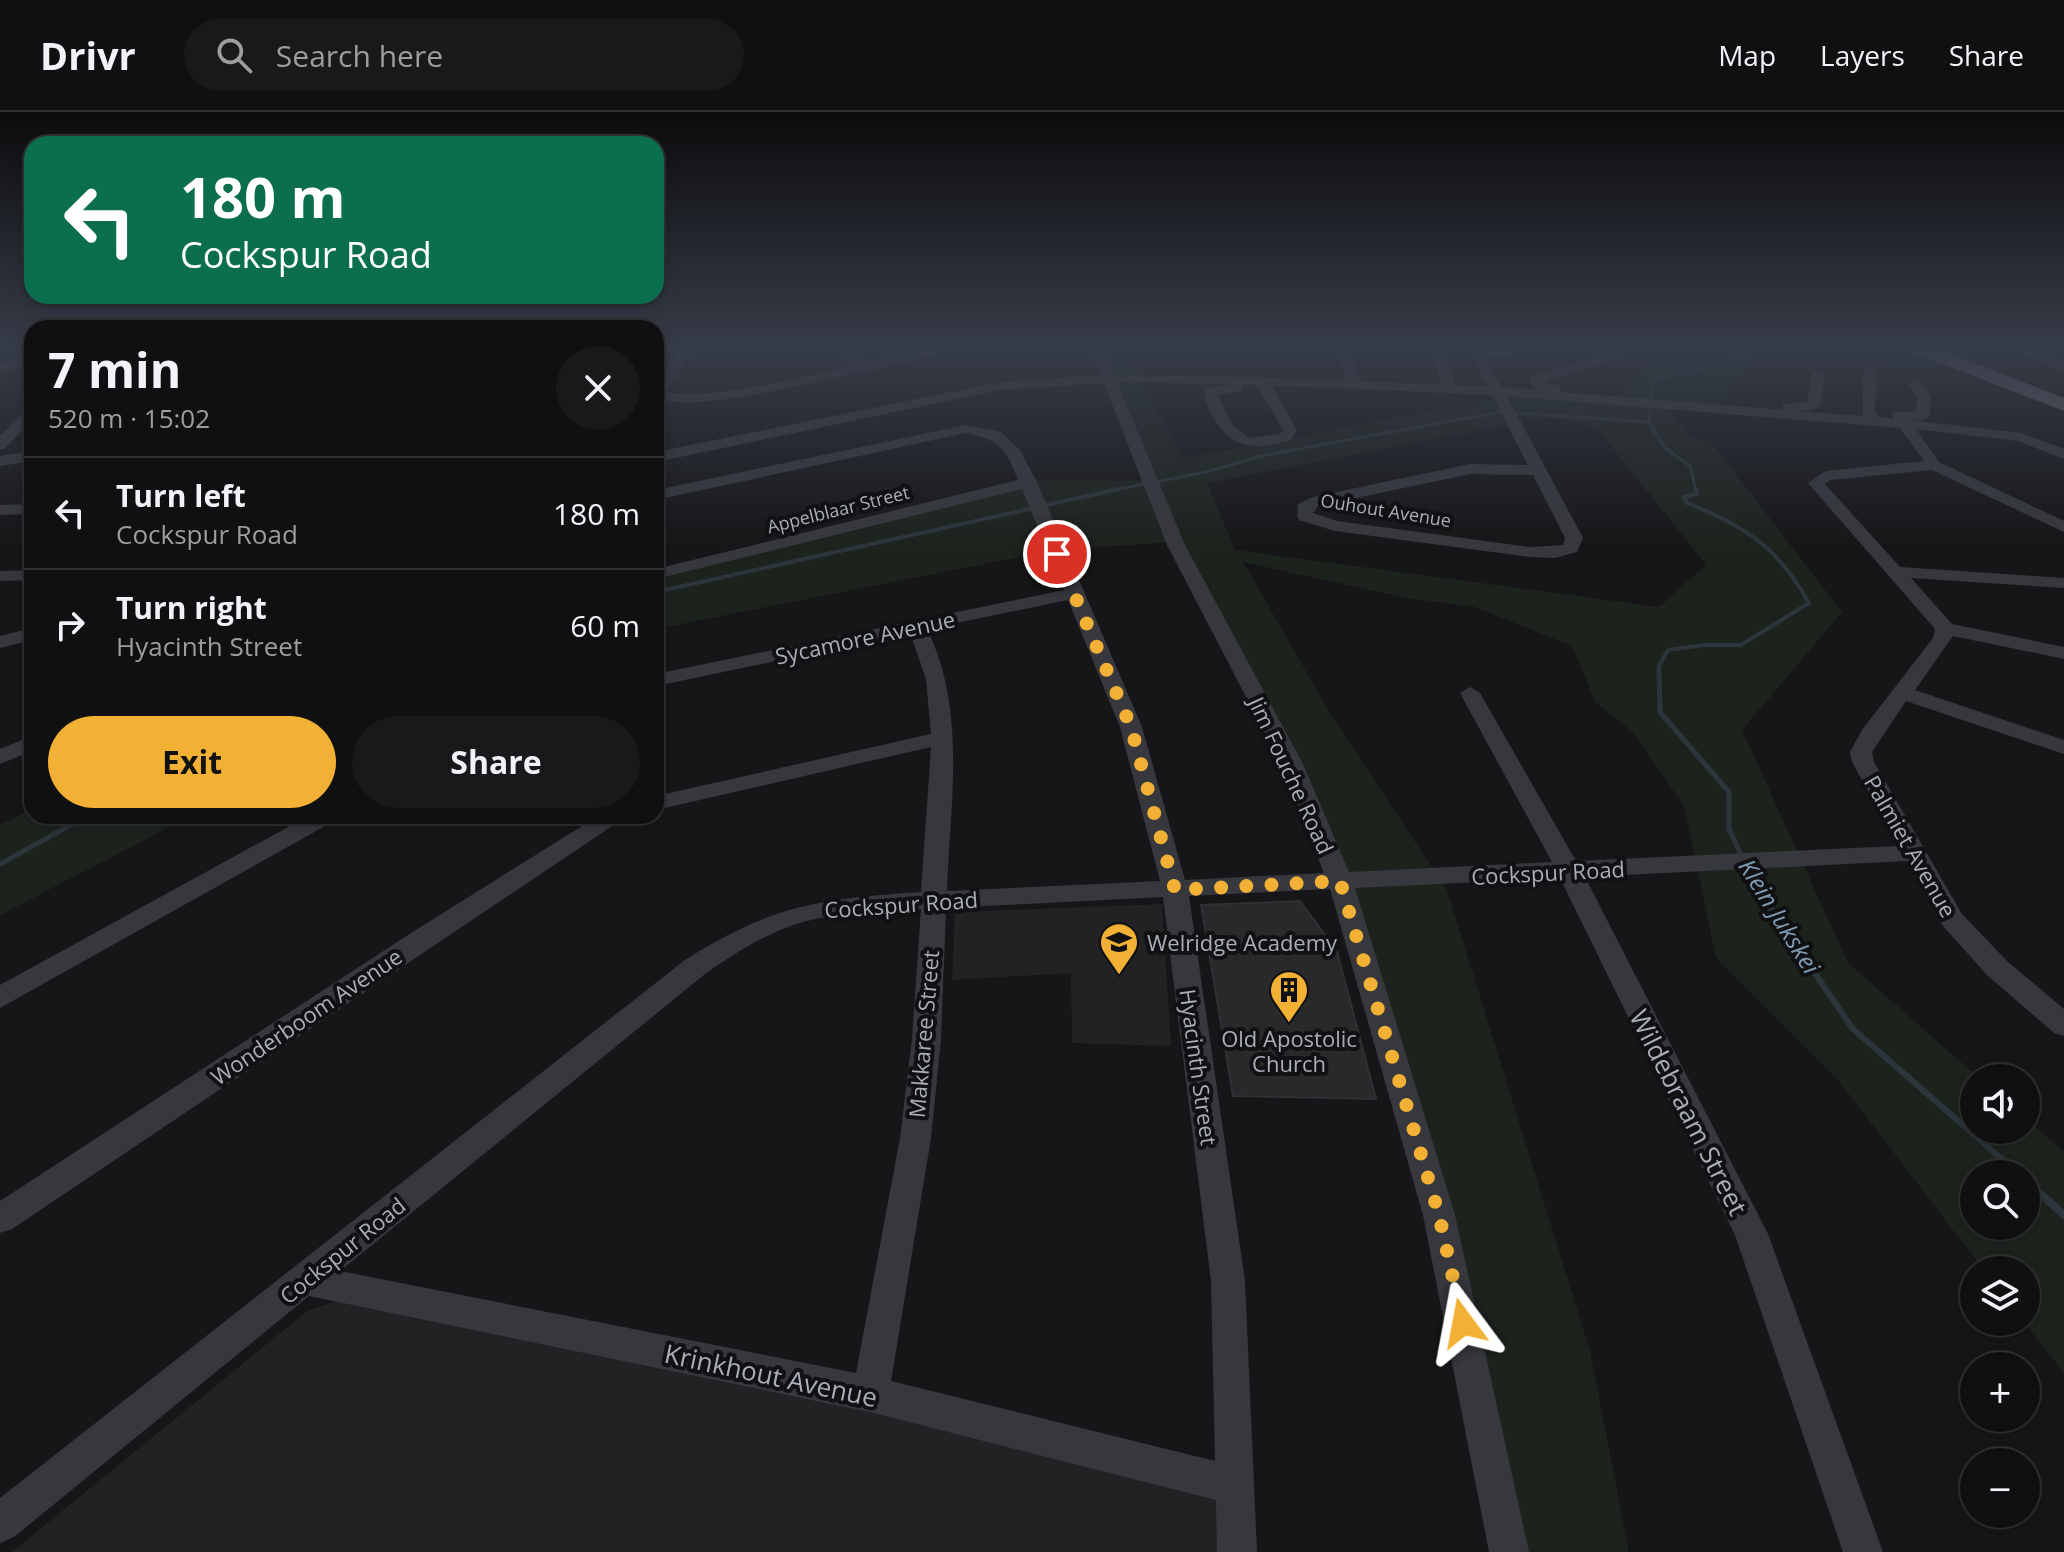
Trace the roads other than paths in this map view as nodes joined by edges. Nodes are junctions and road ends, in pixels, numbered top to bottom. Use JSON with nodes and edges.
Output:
{"nodes":[{"id":1,"x":873,"y":412,"type":"edge"},
{"id":2,"x":1123,"y":412,"type":"edge"},
{"id":3,"x":1221,"y":412,"type":"edge"},
{"id":4,"x":1280,"y":412,"type":"edge"},
{"id":5,"x":1508,"y":412,"type":"edge"},
{"id":6,"x":1831,"y":412,"type":"edge"},
{"id":7,"x":1870,"y":412,"type":"edge"},
{"id":8,"x":1923,"y":412,"type":"edge"},
{"id":9,"x":1870,"y":416,"type":"junction"},
{"id":10,"x":24,"y":420,"type":"edge"},
{"id":11,"x":1905,"y":424,"type":"junction"},
{"id":12,"x":0,"y":445,"type":"edge"},
{"id":13,"x":2064,"y":454,"type":"edge"},
{"id":14,"x":664,"y":455,"type":"edge"},
{"id":15,"x":24,"y":457,"type":"edge"},
{"id":16,"x":0,"y":461,"type":"edge"},
{"id":17,"x":1934,"y":465,"type":"junction"},
{"id":18,"x":1537,"y":470,"type":"junction"},
{"id":19,"x":664,"y":493,"type":"edge"},
{"id":20,"x":1035,"y":497,"type":"junction"},
{"id":21,"x":24,"y":509,"type":"edge"},
{"id":22,"x":0,"y":510,"type":"edge"},
{"id":23,"x":2064,"y":527,"type":"edge"},
{"id":24,"x":664,"y":572,"type":"edge"},
{"id":25,"x":1896,"y":572,"type":"junction"},
{"id":26,"x":24,"y":575,"type":"edge"},
{"id":27,"x":0,"y":576,"type":"edge"},
{"id":28,"x":2064,"y":583,"type":"edge"},
{"id":29,"x":1074,"y":593,"type":"junction"},
{"id":30,"x":916,"y":626,"type":"junction"},
{"id":31,"x":1945,"y":628,"type":"junction"},
{"id":32,"x":24,"y":636,"type":"edge"},
{"id":33,"x":0,"y":642,"type":"edge"},
{"id":34,"x":2064,"y":653,"type":"edge"},
{"id":35,"x":664,"y":678,"type":"edge"},
{"id":36,"x":1470,"y":693,"type":"dead end"},
{"id":37,"x":1902,"y":693,"type":"junction"},
{"id":38,"x":941,"y":738,"type":"junction"},
{"id":39,"x":24,"y":746,"type":"edge"},
{"id":40,"x":2064,"y":747,"type":"edge"},
{"id":41,"x":0,"y":757,"type":"edge"},
{"id":42,"x":664,"y":801,"type":"edge"},
{"id":43,"x":312,"y":824,"type":"edge"},
{"id":44,"x":602,"y":824,"type":"edge"},
{"id":45,"x":1913,"y":853,"type":"junction"},
{"id":46,"x":1570,"y":872,"type":"junction"},
{"id":47,"x":1340,"y":881,"type":"junction"},
{"id":48,"x":1175,"y":890,"type":"junction"},
{"id":49,"x":933,"y":900,"type":"junction"},
{"id":50,"x":0,"y":998,"type":"edge"},
{"id":51,"x":2064,"y":1025,"type":"edge"},
{"id":52,"x":0,"y":1219,"type":"edge"},
{"id":53,"x":305,"y":1280,"type":"junction"},
{"id":54,"x":870,"y":1394,"type":"junction"},
{"id":55,"x":1235,"y":1485,"type":"junction"},
{"id":56,"x":0,"y":1523,"type":"edge"},
{"id":57,"x":1237,"y":1552,"type":"edge"},
{"id":58,"x":1509,"y":1552,"type":"edge"},
{"id":59,"x":1863,"y":1552,"type":"edge"}],
"edges":[{"from":1,"to":14,"type":"street"},
{"from":2,"to":47,"type":"street","name":"Jim Fouche Road"},
{"from":3,"to":4,"type":"street"},
{"from":5,"to":18,"type":"street","name":"Ouhout Avenue"},
{"from":6,"to":9,"type":"street"},
{"from":7,"to":9,"type":"street"},
{"from":8,"to":9,"type":"street"},
{"from":9,"to":11,"type":"street"},
{"from":10,"to":12,"type":"street"},
{"from":11,"to":13,"type":"street"},
{"from":11,"to":17,"type":"street"},
{"from":15,"to":16,"type":"street"},
{"from":17,"to":23,"type":"street"},
{"from":17,"to":25,"type":"street"},
{"from":18,"to":18,"type":"street","name":"Ouhout Avenue"},
{"from":19,"to":20,"type":"street","name":"Hyacinth Street"},
{"from":20,"to":24,"type":"street","name":"Appelblaar Street"},
{"from":20,"to":29,"type":"street","name":"Hyacinth Street"},
{"from":21,"to":22,"type":"street"},
{"from":25,"to":28,"type":"street"},
{"from":25,"to":31,"type":"street"},
{"from":26,"to":27,"type":"street"},
{"from":29,"to":30,"type":"street","name":"Sycamore Avenue"},
{"from":29,"to":48,"type":"street","name":"Hyacinth Street"},
{"from":30,"to":35,"type":"street","name":"Sycamore Avenue"},
{"from":30,"to":38,"type":"street","name":"Makkaree Street"},
{"from":31,"to":34,"type":"street"},
{"from":31,"to":37,"type":"street","name":"Palmiet Avenue"},
{"from":32,"to":33,"type":"street"},
{"from":36,"to":46,"type":"street","name":"Wildebraam Street"},
{"from":37,"to":40,"type":"street"},
{"from":37,"to":45,"type":"street","name":"Palmiet Avenue"},
{"from":38,"to":42,"type":"street"},
{"from":38,"to":49,"type":"street","name":"Makkaree Street"},
{"from":39,"to":41,"type":"street"},
{"from":43,"to":50,"type":"street"},
{"from":44,"to":52,"type":"street","name":"Wonderboom Avenue"},
{"from":45,"to":46,"type":"street","name":"Cockspur Road"},
{"from":45,"to":51,"type":"street","name":"Palmiet Avenue"},
{"from":46,"to":47,"type":"street","name":"Cockspur Road"},
{"from":46,"to":59,"type":"street","name":"Wildebraam Street"},
{"from":47,"to":48,"type":"street","name":"Cockspur Road"},
{"from":47,"to":58,"type":"street","name":"Jim Fouche Road"},
{"from":48,"to":49,"type":"street","name":"Cockspur Road"},
{"from":48,"to":55,"type":"street","name":"Hyacinth Street"},
{"from":49,"to":53,"type":"street","name":"Cockspur Road"},
{"from":49,"to":54,"type":"street","name":"Makkaree Street"},
{"from":53,"to":54,"type":"street","name":"Krinkhout Avenue"},
{"from":53,"to":56,"type":"street","name":"Cockspur Road"},
{"from":54,"to":55,"type":"street","name":"Krinkhout Avenue"},
{"from":55,"to":57,"type":"street","name":"Hyacinth Street"}]}
